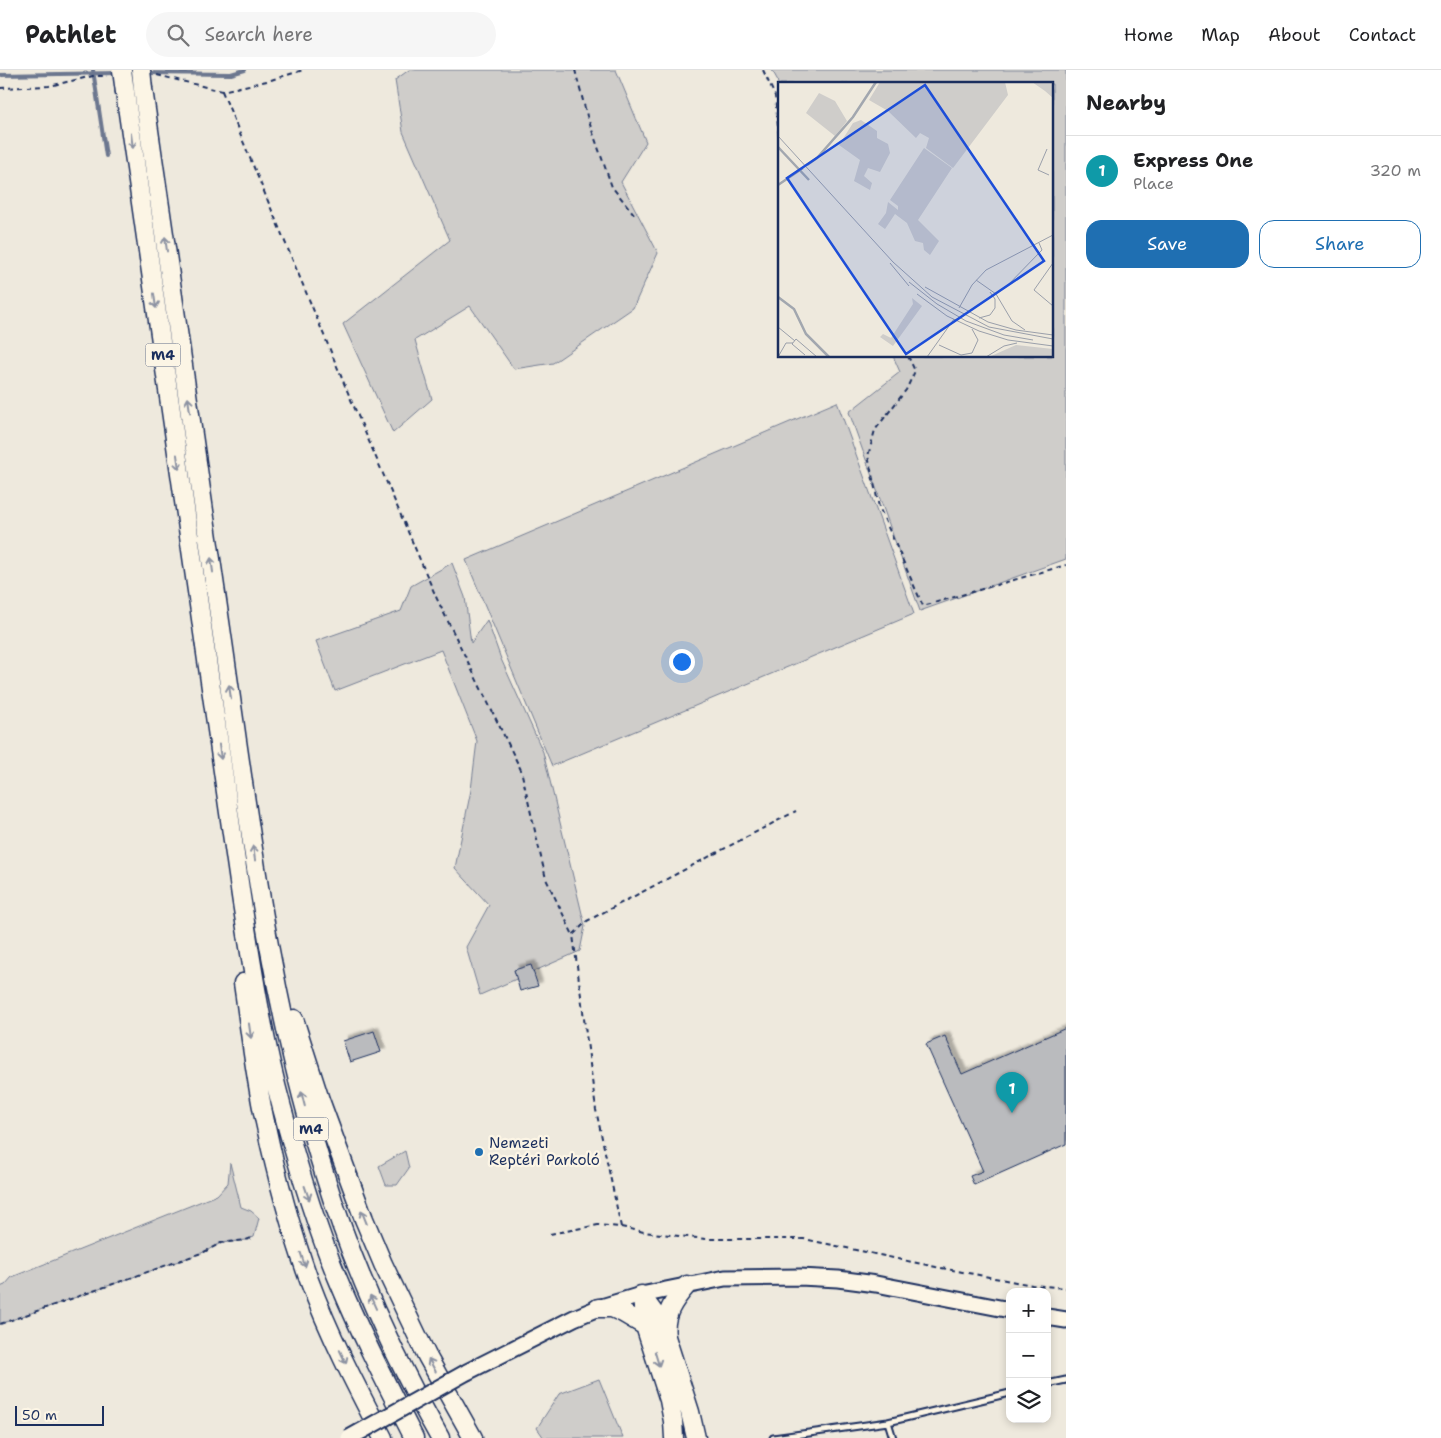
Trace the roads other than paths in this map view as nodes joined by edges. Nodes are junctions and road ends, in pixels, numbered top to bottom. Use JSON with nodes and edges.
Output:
{"nodes":[{"id":1,"x":122,"y":70,"type":"edge"},
{"id":2,"x":148,"y":72,"type":"edge"},
{"id":3,"x":241,"y":896,"type":"junction"},
{"id":4,"x":261,"y":901,"type":"junction"},
{"id":5,"x":687,"y":1285,"type":"junction"},
{"id":6,"x":641,"y":1295,"type":"junction"},
{"id":7,"x":598,"y":1308,"type":"junction"},
{"id":8,"x":1006,"y":1309,"type":"edge"},
{"id":9,"x":1051,"y":1318,"type":"edge"},
{"id":10,"x":1066,"y":1320,"type":"edge"},
{"id":11,"x":645,"y":1326,"type":"junction"},
{"id":12,"x":666,"y":1337,"type":"junction"},
{"id":13,"x":1066,"y":1380,"type":"edge"},
{"id":14,"x":1051,"y":1383,"type":"edge"},
{"id":15,"x":1006,"y":1394,"type":"edge"},
{"id":16,"x":888,"y":1422,"type":"junction"},
{"id":17,"x":349,"y":1438,"type":"edge"},
{"id":18,"x":383,"y":1438,"type":"edge"},
{"id":19,"x":414,"y":1438,"type":"edge"},
{"id":20,"x":440,"y":1438,"type":"edge"},
{"id":21,"x":473,"y":1438,"type":"edge"},
{"id":22,"x":674,"y":1438,"type":"edge"},
{"id":23,"x":696,"y":1438,"type":"edge"},
{"id":24,"x":773,"y":1438,"type":"edge"},
{"id":25,"x":893,"y":1438,"type":"edge"}],
"edges":[{"from":1,"to":3,"type":"highway","number":"M4","one_way":true,"bridge":true},
{"from":4,"to":2,"type":"highway","number":"M4","one_way":true,"bridge":true},
{"from":3,"to":18,"type":"highway","one_way":true},
{"from":3,"to":19,"type":"highway","number":"M4","one_way":true},
{"from":20,"to":4,"type":"highway","number":"M4","one_way":true},
{"from":21,"to":4,"type":"highway","one_way":true},
{"from":5,"to":6,"type":"main road"},
{"from":5,"to":8,"type":"main road"},
{"from":5,"to":12,"type":"highway"},
{"from":6,"to":7,"type":"main road"},
{"from":6,"to":11,"type":"highway"},
{"from":6,"to":12,"type":"highway"},
{"from":7,"to":11,"type":"highway"},
{"from":7,"to":17,"type":"main road","bridge":true},
{"from":9,"to":10,"type":"main road"},
{"from":11,"to":22,"type":"highway","one_way":true},
{"from":12,"to":23,"type":"highway"},
{"from":13,"to":14,"type":"lane"},
{"from":15,"to":16,"type":"lane"},
{"from":16,"to":24,"type":"lane"},
{"from":16,"to":25,"type":"lane"}]}
